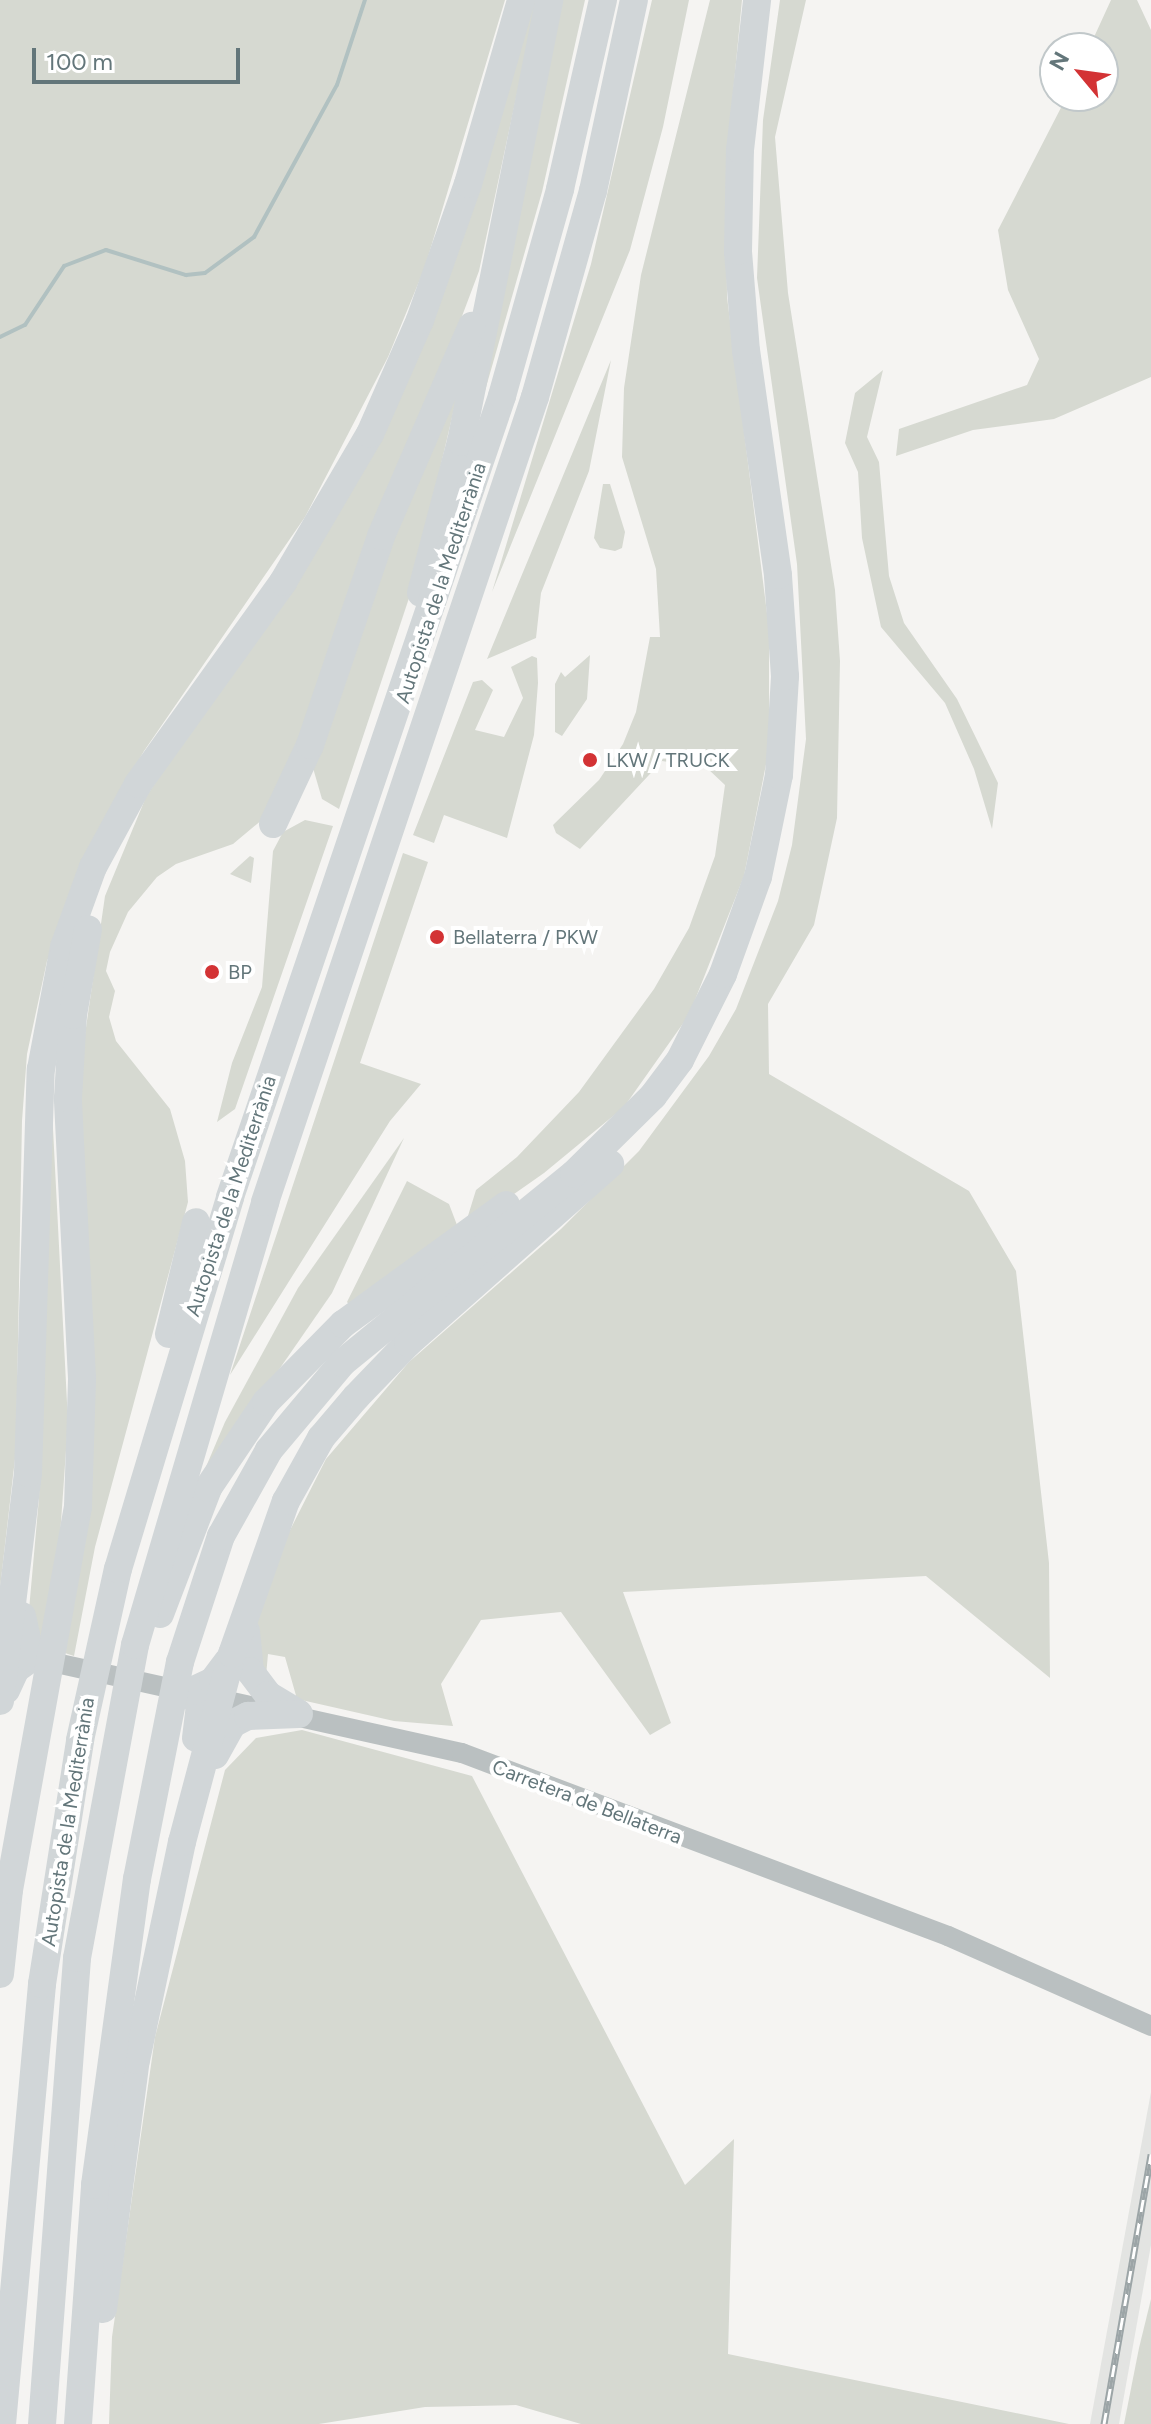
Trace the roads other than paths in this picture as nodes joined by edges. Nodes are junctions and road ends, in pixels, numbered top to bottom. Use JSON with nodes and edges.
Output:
{"nodes":[{"id":1,"x":521,"y":0,"type":"edge"},
{"id":2,"x":549,"y":0,"type":"edge"},
{"id":3,"x":603,"y":0,"type":"edge"},
{"id":4,"x":634,"y":0,"type":"edge"},
{"id":5,"x":757,"y":0,"type":"edge"},
{"id":6,"x":505,"y":218,"type":"junction"},
{"id":7,"x":187,"y":715,"type":"junction"},
{"id":8,"x":273,"y":824,"type":"dead end"},
{"id":9,"x":758,"y":877,"type":"junction"},
{"id":10,"x":723,"y":974,"type":"junction"},
{"id":11,"x":287,"y":1025,"type":"junction"},
{"id":12,"x":196,"y":1222,"type":"dead end"},
{"id":13,"x":136,"y":1499,"type":"junction"},
{"id":14,"x":24,"y":1531,"type":"junction"},
{"id":15,"x":251,"y":1597,"type":"junction"},
{"id":16,"x":0,"y":1621,"type":"edge"},
{"id":17,"x":13,"y":1654,"type":"edge"},
{"id":18,"x":232,"y":1654,"type":"junction"},
{"id":19,"x":192,"y":1691,"type":"junction"},
{"id":20,"x":220,"y":1697,"type":"junction"},
{"id":21,"x":0,"y":1699,"type":"edge"},
{"id":22,"x":299,"y":1714,"type":"junction"},
{"id":23,"x":182,"y":1842,"type":"junction"},
{"id":24,"x":166,"y":1912,"type":"junction"},
{"id":25,"x":0,"y":1974,"type":"edge"},
{"id":26,"x":1151,"y":2026,"type":"edge"},
{"id":27,"x":68,"y":2028,"type":"junction"},
{"id":28,"x":2,"y":2424,"type":"edge"},
{"id":29,"x":42,"y":2424,"type":"edge"},
{"id":30,"x":78,"y":2424,"type":"edge"},
{"id":31,"x":90,"y":2424,"type":"edge"}],
"edges":[{"from":1,"to":7,"type":"highway"},
{"from":2,"to":6,"type":"highway"},
{"from":3,"to":11,"type":"highway","name":"Autopista de la Mediterrània"},
{"from":4,"to":27,"type":"highway","name":"Autopista de la Mediterrània"},
{"from":5,"to":9,"type":"highway"},
{"from":6,"to":8,"type":"highway"},
{"from":6,"to":11,"type":"highway"},
{"from":7,"to":14,"type":"highway"},
{"from":7,"to":25,"type":"highway"},
{"from":9,"to":10,"type":"highway"},
{"from":9,"to":15,"type":"highway"},
{"from":10,"to":27,"type":"highway"},
{"from":10,"to":30,"type":"highway"},
{"from":11,"to":13,"type":"highway","name":"Autopista de la Mediterrània"},
{"from":12,"to":13,"type":"highway"},
{"from":13,"to":28,"type":"highway","name":"Autopista de la Mediterrània"},
{"from":14,"to":16,"type":"highway"},
{"from":14,"to":17,"type":"highway"},
{"from":15,"to":18,"type":"highway"},
{"from":15,"to":22,"type":"highway"},
{"from":17,"to":19,"type":"street","name":"Carretera de Bellaterra"},
{"from":17,"to":21,"type":"highway"},
{"from":18,"to":19,"type":"highway"},
{"from":18,"to":20,"type":"highway"},
{"from":19,"to":20,"type":"street","name":"Carretera de Bellaterra"},
{"from":19,"to":24,"type":"highway"},
{"from":20,"to":22,"type":"street","name":"Carretera de Bellaterra"},
{"from":20,"to":23,"type":"highway"},
{"from":22,"to":23,"type":"highway"},
{"from":22,"to":26,"type":"street","name":"Carretera de Bellaterra"},
{"from":23,"to":24,"type":"highway"},
{"from":24,"to":31,"type":"highway"},
{"from":27,"to":29,"type":"highway","name":"Autopista de la Mediterrània"}]}
